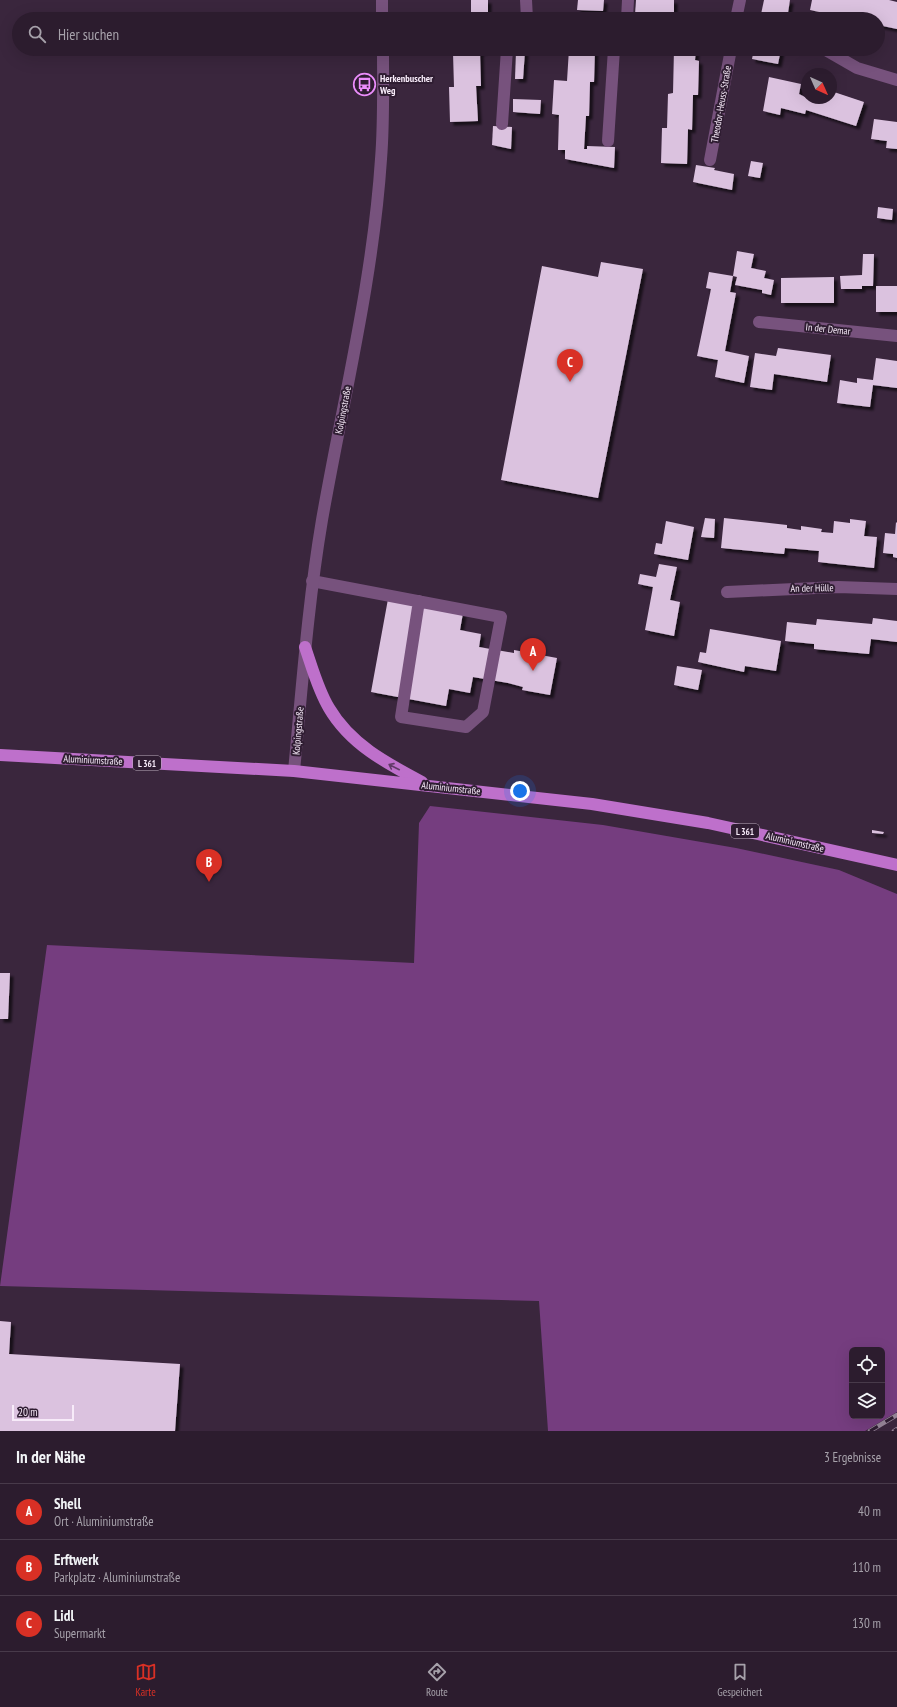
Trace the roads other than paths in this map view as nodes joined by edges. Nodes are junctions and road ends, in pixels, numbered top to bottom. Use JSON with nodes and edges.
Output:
{"nodes":[{"id":1,"x":382,"y":0,"type":"edge"},
{"id":2,"x":526,"y":0,"type":"edge"},
{"id":3,"x":628,"y":0,"type":"edge"},
{"id":4,"x":740,"y":0,"type":"edge"},
{"id":5,"x":382,"y":12,"type":"edge"},
{"id":6,"x":526,"y":12,"type":"edge"},
{"id":7,"x":627,"y":12,"type":"edge"},
{"id":8,"x":737,"y":12,"type":"edge"},
{"id":9,"x":383,"y":56,"type":"edge"},
{"id":10,"x":507,"y":56,"type":"edge"},
{"id":11,"x":614,"y":56,"type":"edge"},
{"id":12,"x":730,"y":56,"type":"edge"},
{"id":13,"x":836,"y":56,"type":"edge"},
{"id":14,"x":897,"y":80,"type":"edge"},
{"id":15,"x":502,"y":124,"type":"dead end"},
{"id":16,"x":608,"y":141,"type":"dead end"},
{"id":17,"x":710,"y":160,"type":"dead end"},
{"id":18,"x":759,"y":322,"type":"dead end"},
{"id":19,"x":897,"y":336,"type":"edge"},
{"id":20,"x":312,"y":581,"type":"junction"},
{"id":21,"x":897,"y":589,"type":"edge"},
{"id":22,"x":727,"y":592,"type":"dead end"},
{"id":23,"x":419,"y":601,"type":"junction"},
{"id":24,"x":305,"y":647,"type":"junction"},
{"id":25,"x":0,"y":755,"type":"edge"},
{"id":26,"x":294,"y":771,"type":"junction"},
{"id":27,"x":428,"y":785,"type":"junction"},
{"id":28,"x":897,"y":865,"type":"edge"}],
"edges":[{"from":1,"to":5,"type":"street"},
{"from":2,"to":6,"type":"street"},
{"from":3,"to":7,"type":"street"},
{"from":4,"to":8,"type":"street"},
{"from":9,"to":20,"type":"street","name":"Kolpingstraße"},
{"from":10,"to":15,"type":"street"},
{"from":11,"to":16,"type":"street"},
{"from":12,"to":17,"type":"street","name":"Theodor-Heuss-Straße"},
{"from":13,"to":14,"type":"street"},
{"from":18,"to":19,"type":"street","name":"In der Demar"},
{"from":20,"to":23,"type":"street"},
{"from":20,"to":24,"type":"street","name":"Kolpingstraße"},
{"from":21,"to":22,"type":"street","name":"An der Hülle"},
{"from":23,"to":23,"type":"street"},
{"from":24,"to":26,"type":"street","name":"Kolpingstraße"},
{"from":27,"to":24,"type":"main road","one_way":true},
{"from":25,"to":26,"type":"main road","name":"Aluminiumstraße","number":"L 361"},
{"from":26,"to":27,"type":"main road","name":"Aluminiumstraße","number":"L 361"},
{"from":27,"to":28,"type":"main road","name":"Aluminiumstraße","number":"L 361"}]}
